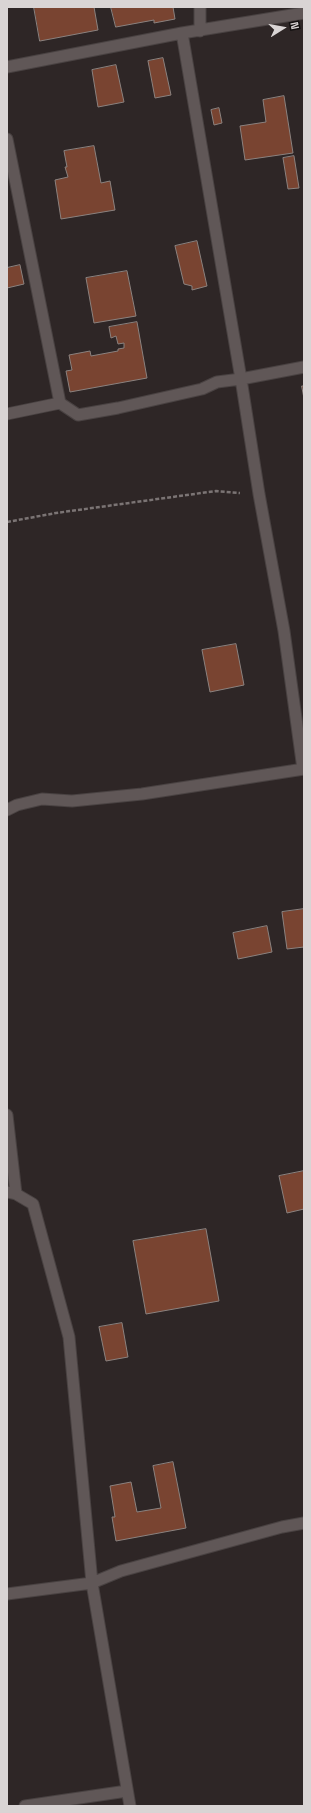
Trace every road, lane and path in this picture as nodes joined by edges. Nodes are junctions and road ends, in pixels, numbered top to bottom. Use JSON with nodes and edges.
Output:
{"nodes":[{"id":1,"x":200,"y":7,"type":"edge"},
{"id":2,"x":304,"y":13,"type":"edge"},
{"id":3,"x":200,"y":31,"type":"junction"},
{"id":4,"x":182,"y":33,"type":"junction"},
{"id":5,"x":7,"y":67,"type":"edge"},
{"id":6,"x":7,"y":139,"type":"edge"},
{"id":7,"x":304,"y":367,"type":"edge"},
{"id":8,"x":241,"y":379,"type":"junction"},
{"id":9,"x":60,"y":403,"type":"junction"},
{"id":10,"x":7,"y":414,"type":"edge"},
{"id":11,"x":259,"y":494,"type":"junction"},
{"id":12,"x":7,"y":522,"type":"edge"},
{"id":13,"x":304,"y":769,"type":"edge"},
{"id":14,"x":7,"y":810,"type":"edge"},
{"id":15,"x":7,"y":1115,"type":"edge"},
{"id":16,"x":12,"y":1193,"type":"edge"},
{"id":17,"x":304,"y":1523,"type":"edge"},
{"id":18,"x":92,"y":1583,"type":"junction"},
{"id":19,"x":7,"y":1594,"type":"edge"},
{"id":20,"x":127,"y":1791,"type":"junction"},
{"id":21,"x":25,"y":1806,"type":"edge"},
{"id":22,"x":130,"y":1806,"type":"edge"}],
"edges":[{"from":1,"to":3,"type":"street"},
{"from":2,"to":3,"type":"street"},
{"from":3,"to":4,"type":"street"},
{"from":4,"to":5,"type":"street"},
{"from":4,"to":8,"type":"street"},
{"from":6,"to":9,"type":"street"},
{"from":7,"to":8,"type":"street"},
{"from":8,"to":9,"type":"street"},
{"from":8,"to":11,"type":"street"},
{"from":9,"to":10,"type":"street"},
{"from":11,"to":12,"type":"path"},
{"from":11,"to":13,"type":"street"},
{"from":13,"to":14,"type":"street"},
{"from":15,"to":16,"type":"street"},
{"from":16,"to":18,"type":"street"},
{"from":17,"to":18,"type":"street"},
{"from":18,"to":19,"type":"street"},
{"from":18,"to":20,"type":"street"},
{"from":20,"to":21,"type":"street"},
{"from":20,"to":22,"type":"street"}]}
